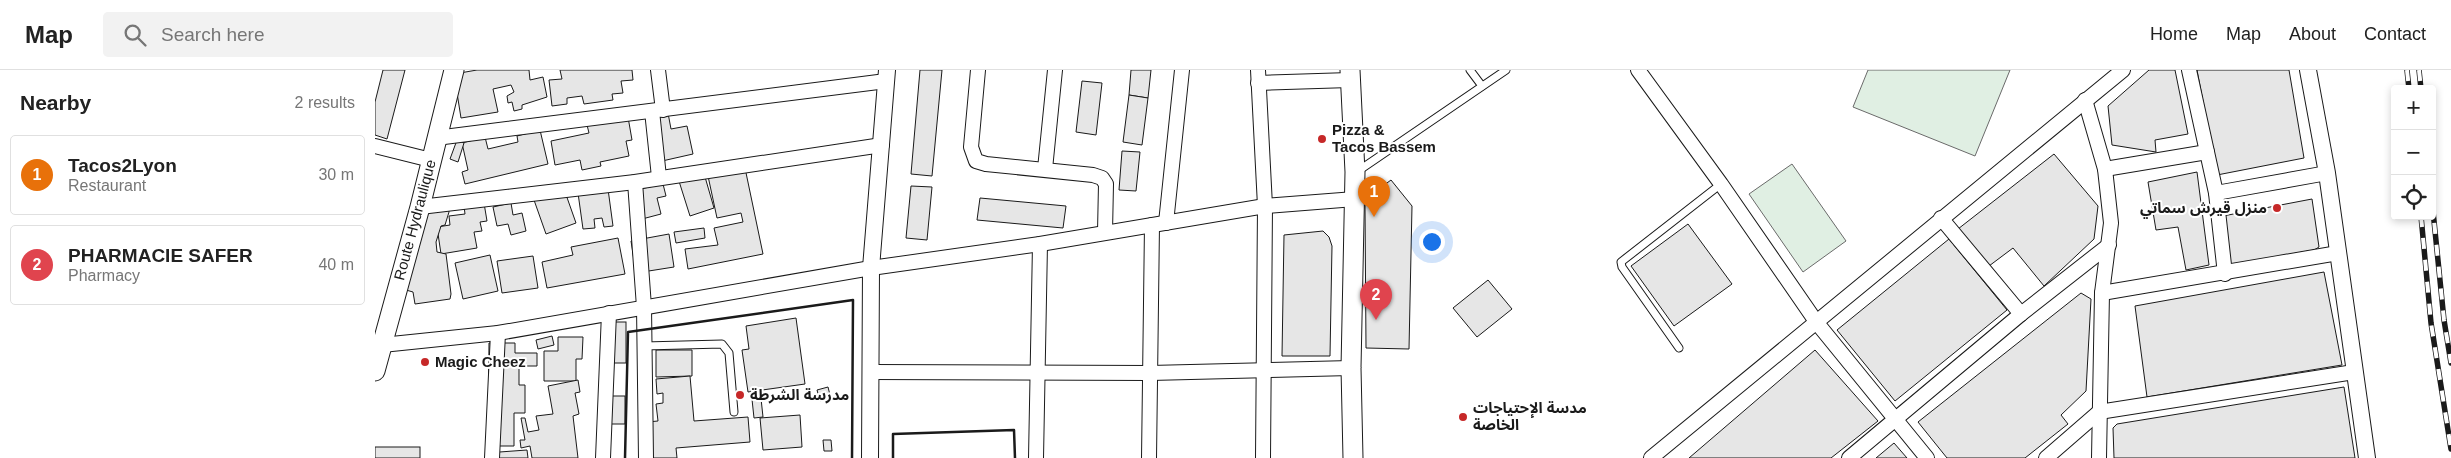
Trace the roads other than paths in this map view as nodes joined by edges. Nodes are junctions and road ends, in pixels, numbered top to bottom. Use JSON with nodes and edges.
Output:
{"nodes":[{"id":1,"x":454,"y":70,"type":"edge"},
{"id":2,"x":658,"y":70,"type":"edge"},
{"id":3,"x":978,"y":70,"type":"edge"},
{"id":4,"x":1055,"y":70,"type":"edge"},
{"id":5,"x":1182,"y":70,"type":"edge"},
{"id":6,"x":1470,"y":70,"type":"edge"},
{"id":7,"x":1506,"y":70,"type":"edge"},
{"id":8,"x":1638,"y":70,"type":"edge"},
{"id":9,"x":2123,"y":70,"type":"edge"},
{"id":10,"x":2189,"y":70,"type":"edge"},
{"id":11,"x":2308,"y":70,"type":"edge"},
{"id":12,"x":1350,"y":75,"type":"edge"},
{"id":13,"x":886,"y":76,"type":"edge"},
{"id":14,"x":1258,"y":77,"type":"edge"},
{"id":15,"x":1482,"y":86,"type":"junction"},
{"id":16,"x":2085,"y":100,"type":"junction"},
{"id":17,"x":658,"y":111,"type":"junction"},
{"id":18,"x":436,"y":138,"type":"junction"},
{"id":19,"x":375,"y":146,"type":"edge"},
{"id":20,"x":882,"y":146,"type":"junction"},
{"id":21,"x":2207,"y":152,"type":"junction"},
{"id":22,"x":431,"y":160,"type":"junction"},
{"id":23,"x":1045,"y":169,"type":"junction"},
{"id":24,"x":2105,"y":169,"type":"junction"},
{"id":25,"x":1355,"y":172,"type":"junction"},
{"id":26,"x":2327,"y":173,"type":"junction"},
{"id":27,"x":659,"y":177,"type":"junction"},
{"id":28,"x":635,"y":182,"type":"junction"},
{"id":29,"x":1721,"y":184,"type":"junction"},
{"id":30,"x":2216,"y":193,"type":"junction"},
{"id":31,"x":1355,"y":199,"type":"junction"},
{"id":32,"x":1265,"y":206,"type":"junction"},
{"id":33,"x":420,"y":207,"type":"junction"},
{"id":34,"x":1941,"y":218,"type":"junction"},
{"id":35,"x":1159,"y":224,"type":"junction"},
{"id":36,"x":1105,"y":232,"type":"junction"},
{"id":37,"x":1040,"y":244,"type":"junction"},
{"id":38,"x":2109,"y":245,"type":"junction"},
{"id":39,"x":2338,"y":253,"type":"junction"},
{"id":40,"x":871,"y":268,"type":"junction"},
{"id":41,"x":2225,"y":274,"type":"junction"},
{"id":42,"x":2102,"y":293,"type":"junction"},
{"id":43,"x":643,"y":307,"type":"junction"},
{"id":44,"x":609,"y":313,"type":"junction"},
{"id":45,"x":2021,"y":314,"type":"junction"},
{"id":46,"x":1817,"y":323,"type":"junction"},
{"id":47,"x":498,"y":333,"type":"junction"},
{"id":48,"x":378,"y":345,"type":"edge"},
{"id":49,"x":644,"y":346,"type":"junction"},
{"id":50,"x":1679,"y":348,"type":"dead end"},
{"id":51,"x":1351,"y":368,"type":"junction"},
{"id":52,"x":375,"y":371,"type":"edge"},
{"id":53,"x":1037,"y":371,"type":"junction"},
{"id":54,"x":1264,"y":371,"type":"junction"},
{"id":55,"x":871,"y":372,"type":"junction"},
{"id":56,"x":2354,"y":372,"type":"junction"},
{"id":57,"x":1150,"y":373,"type":"junction"},
{"id":58,"x":734,"y":412,"type":"dead end"},
{"id":59,"x":2099,"y":412,"type":"junction"},
{"id":60,"x":1894,"y":420,"type":"junction"},
{"id":61,"x":493,"y":458,"type":"edge"},
{"id":62,"x":603,"y":458,"type":"edge"},
{"id":63,"x":646,"y":458,"type":"edge"},
{"id":64,"x":869,"y":458,"type":"edge"},
{"id":65,"x":1037,"y":458,"type":"edge"},
{"id":66,"x":1149,"y":458,"type":"edge"},
{"id":67,"x":1263,"y":458,"type":"edge"},
{"id":68,"x":1353,"y":458,"type":"edge"},
{"id":69,"x":1651,"y":458,"type":"edge"},
{"id":70,"x":1849,"y":458,"type":"edge"},
{"id":71,"x":1927,"y":458,"type":"edge"},
{"id":72,"x":2046,"y":458,"type":"edge"},
{"id":73,"x":2099,"y":458,"type":"edge"},
{"id":74,"x":2367,"y":458,"type":"edge"}],
"edges":[{"from":1,"to":18,"type":"main road","name":"Route Hydraulique"},
{"from":2,"to":17,"type":"street"},
{"from":3,"to":23,"type":"street"},
{"from":4,"to":23,"type":"street"},
{"from":5,"to":35,"type":"street"},
{"from":6,"to":15,"type":"lane"},
{"from":7,"to":15,"type":"lane"},
{"from":8,"to":29,"type":"street"},
{"from":9,"to":16,"type":"street"},
{"from":10,"to":21,"type":"street"},
{"from":11,"to":26,"type":"street"},
{"from":12,"to":14,"type":"street"},
{"from":12,"to":25,"type":"main road"},
{"from":13,"to":17,"type":"street"},
{"from":13,"to":20,"type":"street"},
{"from":14,"to":32,"type":"street"},
{"from":15,"to":25,"type":"lane"},
{"from":16,"to":24,"type":"street"},
{"from":16,"to":34,"type":"street"},
{"from":17,"to":18,"type":"street"},
{"from":17,"to":27,"type":"street"},
{"from":18,"to":22,"type":"main road","name":"Route Hydraulique"},
{"from":19,"to":22,"type":"street"},
{"from":20,"to":27,"type":"street"},
{"from":20,"to":40,"type":"street"},
{"from":21,"to":24,"type":"street"},
{"from":21,"to":30,"type":"street"},
{"from":22,"to":33,"type":"main road","name":"Route Hydraulique"},
{"from":23,"to":36,"type":"street"},
{"from":24,"to":38,"type":"street"},
{"from":25,"to":31,"type":"main road"},
{"from":26,"to":30,"type":"street"},
{"from":26,"to":39,"type":"street"},
{"from":27,"to":28,"type":"street"},
{"from":28,"to":33,"type":"street"},
{"from":28,"to":43,"type":"street"},
{"from":29,"to":46,"type":"street"},
{"from":29,"to":50,"type":"lane"},
{"from":30,"to":41,"type":"street"},
{"from":31,"to":32,"type":"street"},
{"from":31,"to":51,"type":"main road"},
{"from":32,"to":35,"type":"street"},
{"from":32,"to":54,"type":"street"},
{"from":33,"to":48,"type":"main road","name":"Route Hydraulique"},
{"from":34,"to":45,"type":"street"},
{"from":34,"to":46,"type":"street"},
{"from":35,"to":36,"type":"street"},
{"from":35,"to":57,"type":"street"},
{"from":36,"to":37,"type":"street"},
{"from":37,"to":40,"type":"street"},
{"from":37,"to":53,"type":"street"},
{"from":38,"to":42,"type":"street"},
{"from":38,"to":45,"type":"street"},
{"from":39,"to":41,"type":"street"},
{"from":39,"to":56,"type":"street"},
{"from":40,"to":43,"type":"street"},
{"from":40,"to":55,"type":"street"},
{"from":41,"to":42,"type":"street"},
{"from":42,"to":59,"type":"street"},
{"from":43,"to":44,"type":"street"},
{"from":43,"to":49,"type":"street"},
{"from":44,"to":47,"type":"street"},
{"from":44,"to":62,"type":"street"},
{"from":45,"to":60,"type":"street"},
{"from":46,"to":60,"type":"street"},
{"from":46,"to":69,"type":"street"},
{"from":47,"to":48,"type":"street"},
{"from":47,"to":61,"type":"street"},
{"from":48,"to":52,"type":"main road","name":"Route Hydraulique"},
{"from":49,"to":58,"type":"lane"},
{"from":49,"to":63,"type":"street"},
{"from":51,"to":54,"type":"street"},
{"from":51,"to":68,"type":"main road"},
{"from":53,"to":55,"type":"street"},
{"from":53,"to":57,"type":"street"},
{"from":53,"to":65,"type":"street"},
{"from":54,"to":57,"type":"street"},
{"from":54,"to":67,"type":"street"},
{"from":55,"to":64,"type":"street"},
{"from":56,"to":59,"type":"street"},
{"from":56,"to":74,"type":"street"},
{"from":57,"to":66,"type":"street"},
{"from":59,"to":72,"type":"street"},
{"from":59,"to":73,"type":"street"},
{"from":60,"to":70,"type":"street"},
{"from":60,"to":71,"type":"street"}]}
